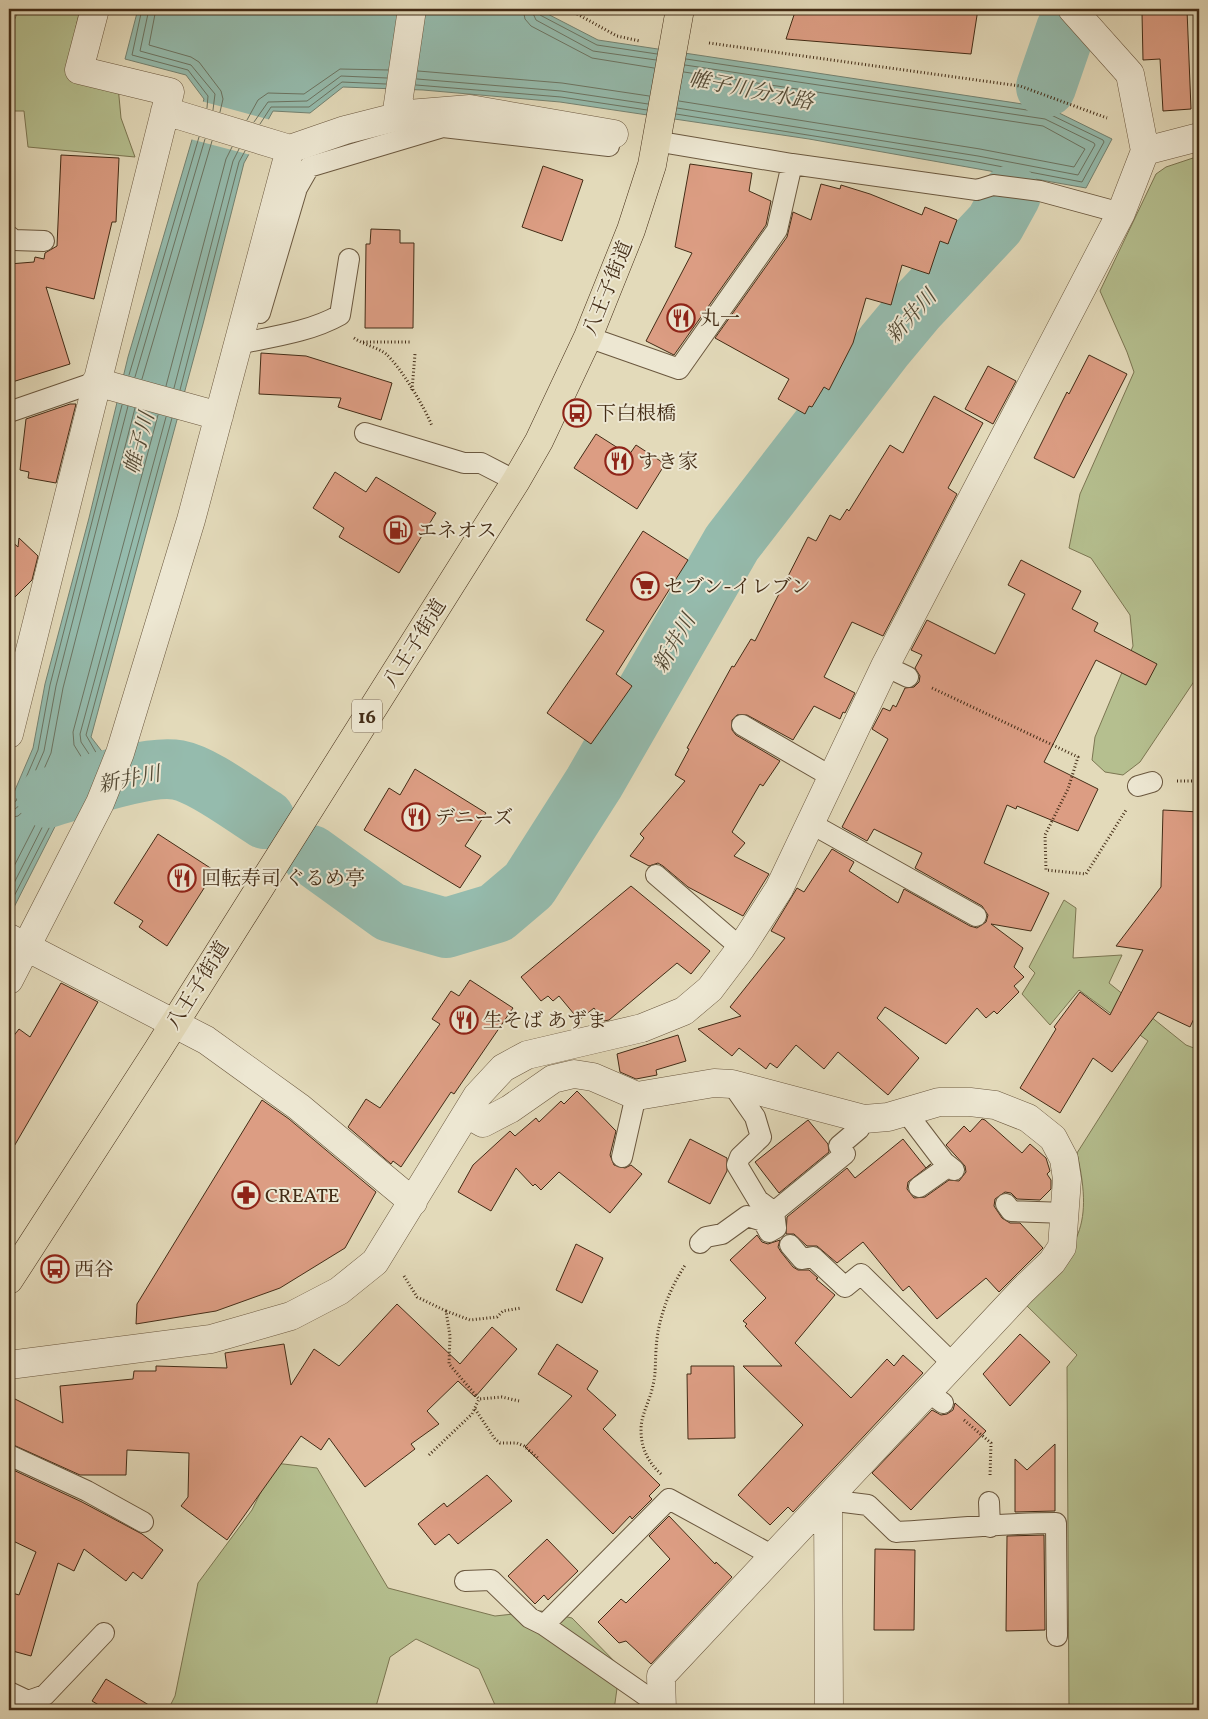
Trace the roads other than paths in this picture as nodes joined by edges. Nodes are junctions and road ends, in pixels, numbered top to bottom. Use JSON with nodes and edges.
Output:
{"nodes":[{"id":1,"x":95,"y":9,"type":"edge"},
{"id":2,"x":412,"y":9,"type":"edge"},
{"id":3,"x":680,"y":9,"type":"edge"},
{"id":4,"x":1072,"y":9,"type":"edge"},
{"id":5,"x":397,"y":109,"type":"junction"},
{"id":6,"x":172,"y":113,"type":"junction"},
{"id":7,"x":658,"y":131,"type":"junction"},
{"id":8,"x":1199,"y":137,"type":"edge"},
{"id":9,"x":614,"y":140,"type":"joint"},
{"id":10,"x":1143,"y":140,"type":"junction"},
{"id":11,"x":286,"y":147,"type":"junction"},
{"id":12,"x":792,"y":164,"type":"junction"},
{"id":13,"x":1121,"y":214,"type":"junction"},
{"id":14,"x":9,"y":236,"type":"edge"},
{"id":15,"x":44,"y":241,"type":"dead end"},
{"id":16,"x":349,"y":259,"type":"dead end"},
{"id":17,"x":244,"y":337,"type":"junction"},
{"id":18,"x":588,"y":337,"type":"junction"},
{"id":19,"x":104,"y":384,"type":"junction"},
{"id":20,"x":9,"y":412,"type":"edge"},
{"id":21,"x":212,"y":414,"type":"junction"},
{"id":22,"x":365,"y":433,"type":"dead end"},
{"id":23,"x":516,"y":481,"type":"junction"},
{"id":24,"x":742,"y":725,"type":"dead end"},
{"id":25,"x":9,"y":734,"type":"edge"},
{"id":26,"x":832,"y":777,"type":"junction"},
{"id":27,"x":810,"y":823,"type":"junction"},
{"id":28,"x":656,"y":875,"type":"dead end"},
{"id":29,"x":976,"y":916,"type":"dead end"},
{"id":30,"x":17,"y":942,"type":"edge"},
{"id":31,"x":741,"y":948,"type":"junction"},
{"id":32,"x":9,"y":980,"type":"edge"},
{"id":33,"x":173,"y":1022,"type":"junction"},
{"id":34,"x":732,"y":1084,"type":"junction"},
{"id":35,"x":636,"y":1095,"type":"junction"},
{"id":36,"x":906,"y":1112,"type":"junction"},
{"id":37,"x":467,"y":1114,"type":"junction"},
{"id":38,"x":864,"y":1119,"type":"junction"},
{"id":39,"x":622,"y":1157,"type":"dead end"},
{"id":40,"x":919,"y":1187,"type":"dead end"},
{"id":41,"x":413,"y":1202,"type":"junction"},
{"id":42,"x":1006,"y":1204,"type":"dead end"},
{"id":43,"x":774,"y":1212,"type":"junction"},
{"id":44,"x":1065,"y":1213,"type":"junction"},
{"id":45,"x":700,"y":1243,"type":"road end"},
{"id":46,"x":790,"y":1245,"type":"dead end"},
{"id":47,"x":9,"y":1280,"type":"edge"},
{"id":48,"x":9,"y":1365,"type":"edge"},
{"id":49,"x":954,"y":1365,"type":"junction"},
{"id":50,"x":9,"y":1455,"type":"edge"},
{"id":51,"x":828,"y":1500,"type":"junction"},
{"id":52,"x":989,"y":1502,"type":"dead end"},
{"id":53,"x":143,"y":1522,"type":"dead end"},
{"id":54,"x":990,"y":1527,"type":"junction"},
{"id":55,"x":775,"y":1557,"type":"junction"},
{"id":56,"x":465,"y":1581,"type":"dead end"},
{"id":57,"x":544,"y":1624,"type":"junction"},
{"id":58,"x":104,"y":1633,"type":"dead end"},
{"id":59,"x":1058,"y":1636,"type":"dead end"},
{"id":60,"x":9,"y":1692,"type":"edge"},
{"id":61,"x":662,"y":1709,"type":"edge"},
{"id":62,"x":829,"y":1710,"type":"edge"}],
"edges":[{"from":1,"to":6,"type":"street"},
{"from":2,"to":5,"type":"street"},
{"from":3,"to":7,"type":"highway","name":"八王子街道","number":"16"},
{"from":4,"to":10,"type":"street"},
{"from":5,"to":9,"type":"street"},
{"from":5,"to":11,"type":"street"},
{"from":6,"to":11,"type":"street"},
{"from":6,"to":19,"type":"street"},
{"from":7,"to":12,"type":"lane"},
{"from":7,"to":18,"type":"highway","name":"八王子街道","number":"16"},
{"from":8,"to":10,"type":"street"},
{"from":9,"to":17,"type":"lane"},
{"from":10,"to":13,"type":"street"},
{"from":11,"to":17,"type":"street"},
{"from":12,"to":13,"type":"lane"},
{"from":12,"to":18,"type":"lane"},
{"from":13,"to":26,"type":"street"},
{"from":14,"to":15,"type":"lane"},
{"from":16,"to":17,"type":"lane"},
{"from":17,"to":21,"type":"street"},
{"from":18,"to":23,"type":"highway","name":"八王子街道","number":"16"},
{"from":19,"to":20,"type":"lane"},
{"from":19,"to":21,"type":"street"},
{"from":19,"to":25,"type":"street"},
{"from":21,"to":30,"type":"street"},
{"from":22,"to":23,"type":"lane"},
{"from":23,"to":33,"type":"highway","name":"八王子街道","number":"16"},
{"from":24,"to":26,"type":"lane"},
{"from":26,"to":27,"type":"street"},
{"from":27,"to":29,"type":"lane"},
{"from":27,"to":31,"type":"street"},
{"from":28,"to":31,"type":"lane"},
{"from":30,"to":32,"type":"street"},
{"from":30,"to":33,"type":"street"},
{"from":31,"to":37,"type":"street"},
{"from":33,"to":41,"type":"street"},
{"from":33,"to":47,"type":"highway","name":"八王子街道","number":"16"},
{"from":34,"to":35,"type":"street"},
{"from":34,"to":38,"type":"street"},
{"from":34,"to":43,"type":"lane"},
{"from":35,"to":37,"type":"street"},
{"from":35,"to":39,"type":"lane"},
{"from":36,"to":38,"type":"street"},
{"from":36,"to":40,"type":"lane"},
{"from":36,"to":44,"type":"street"},
{"from":37,"to":41,"type":"street"},
{"from":38,"to":43,"type":"lane"},
{"from":41,"to":48,"type":"street"},
{"from":42,"to":44,"type":"lane"},
{"from":43,"to":45,"type":"lane"},
{"from":44,"to":49,"type":"street"},
{"from":46,"to":49,"type":"lane"},
{"from":49,"to":51,"type":"street"},
{"from":50,"to":53,"type":"lane"},
{"from":51,"to":54,"type":"lane"},
{"from":51,"to":55,"type":"street"},
{"from":51,"to":62,"type":"street"},
{"from":52,"to":54,"type":"lane"},
{"from":54,"to":59,"type":"lane"},
{"from":55,"to":57,"type":"lane"},
{"from":55,"to":61,"type":"street"},
{"from":56,"to":57,"type":"lane"},
{"from":57,"to":61,"type":"lane"},
{"from":58,"to":60,"type":"lane"}]}
